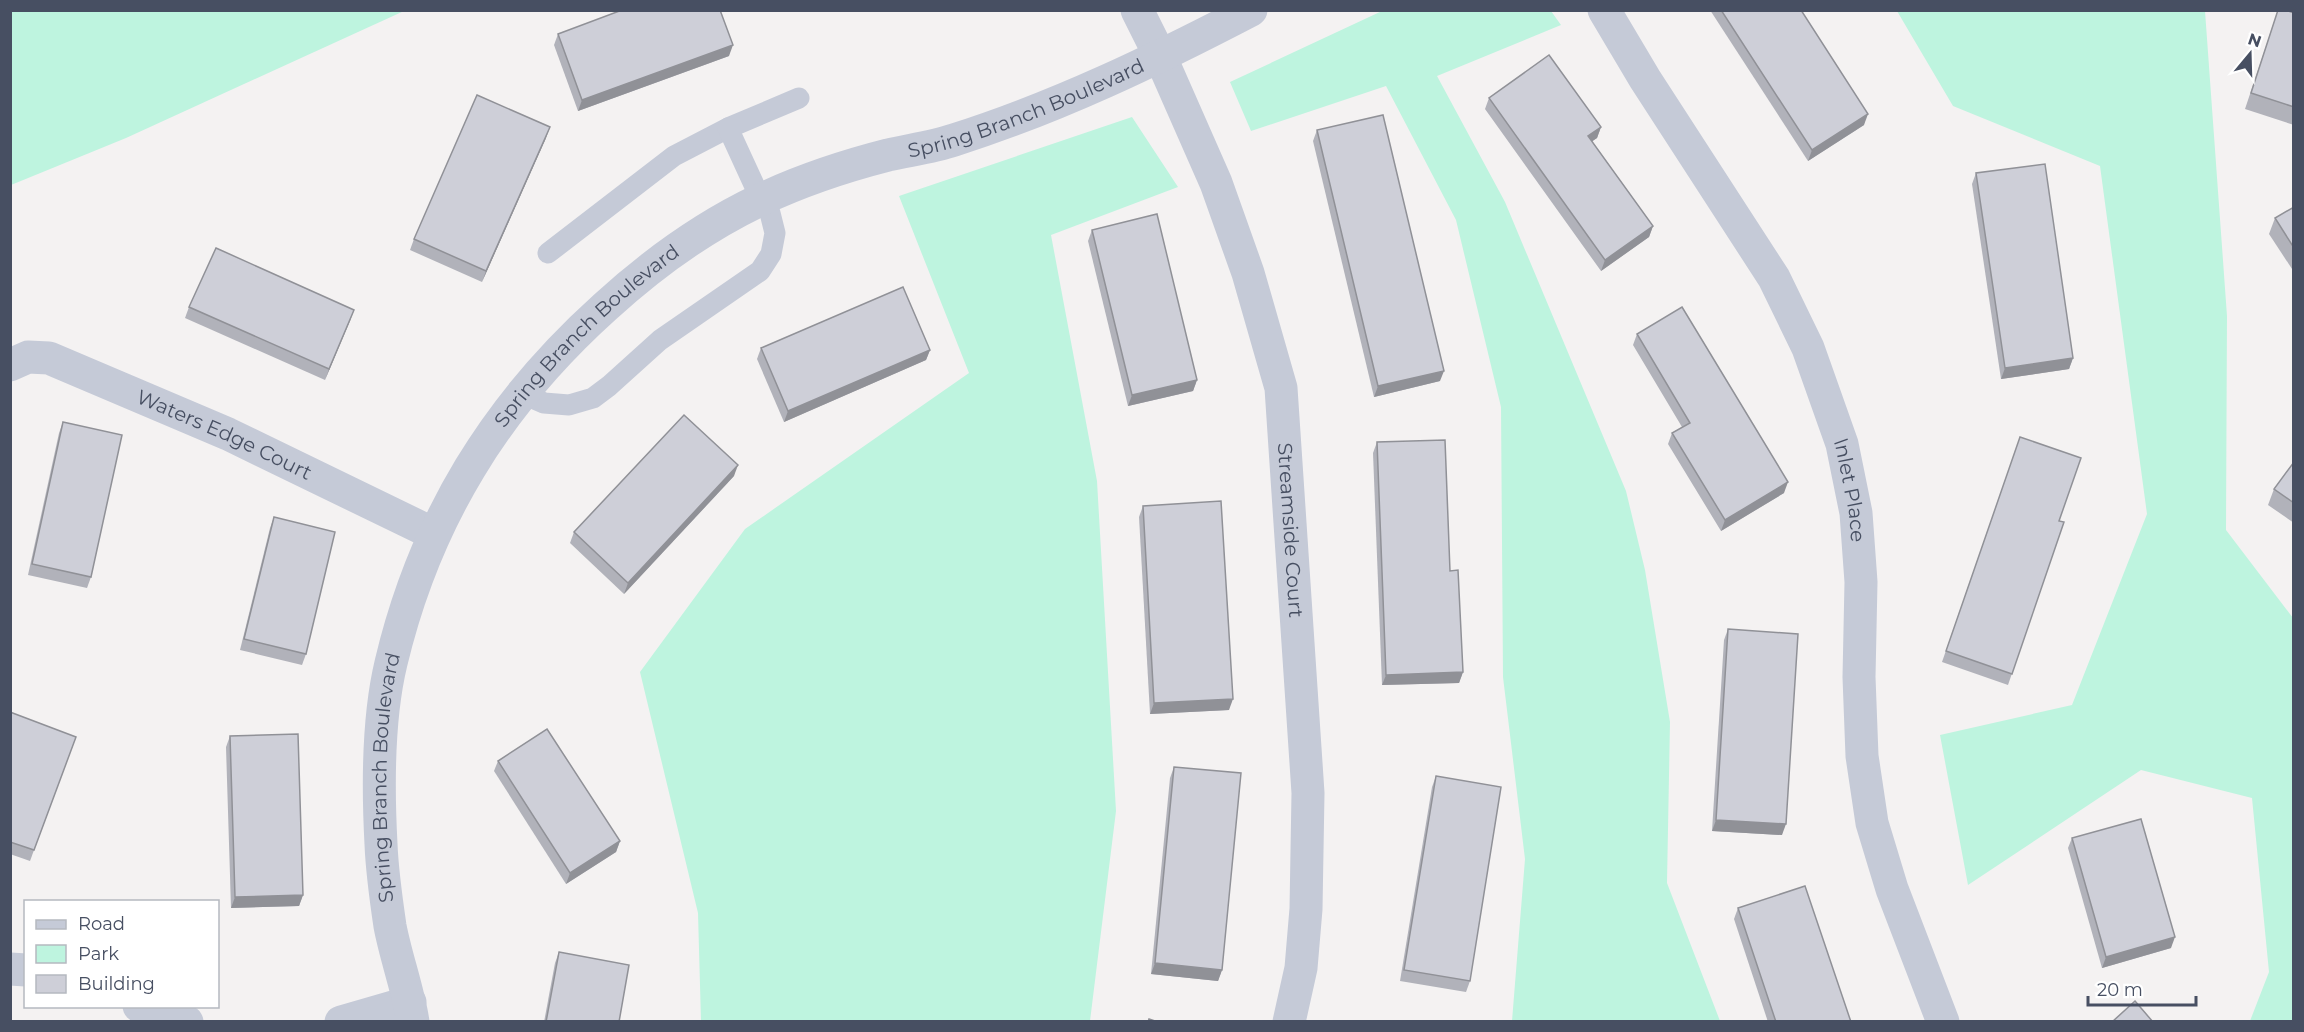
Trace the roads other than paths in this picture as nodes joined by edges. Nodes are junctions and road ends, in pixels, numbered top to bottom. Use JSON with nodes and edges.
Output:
{"nodes":[{"id":1,"x":1137,"y":10,"type":"edge"},
{"id":2,"x":1251,"y":10,"type":"edge"},
{"id":3,"x":1604,"y":10,"type":"edge"},
{"id":4,"x":1161,"y":57,"type":"junction"},
{"id":5,"x":799,"y":98,"type":"dead end"},
{"id":6,"x":728,"y":129,"type":"junction"},
{"id":7,"x":760,"y":200,"type":"junction"},
{"id":8,"x":548,"y":253,"type":"dead end"},
{"id":9,"x":10,"y":365,"type":"edge"},
{"id":10,"x":521,"y":393,"type":"junction"},
{"id":11,"x":434,"y":534,"type":"junction"},
{"id":12,"x":144,"y":1008,"type":"edge"},
{"id":13,"x":411,"y":1012,"type":"edge"},
{"id":14,"x":188,"y":1022,"type":"edge"},
{"id":15,"x":341,"y":1022,"type":"edge"},
{"id":16,"x":1289,"y":1022,"type":"edge"},
{"id":17,"x":1943,"y":1022,"type":"edge"}],
"edges":[{"from":1,"to":4,"type":"street","name":"Streamside Court"},
{"from":2,"to":4,"type":"street","name":"Spring Branch Boulevard"},
{"from":3,"to":17,"type":"street","name":"Inlet Place"},
{"from":4,"to":7,"type":"street","name":"Spring Branch Boulevard"},
{"from":4,"to":16,"type":"street","name":"Streamside Court"},
{"from":5,"to":6,"type":"lane"},
{"from":6,"to":7,"type":"lane"},
{"from":6,"to":8,"type":"lane"},
{"from":7,"to":10,"type":"street","name":"Spring Branch Boulevard"},
{"from":7,"to":10,"type":"lane"},
{"from":9,"to":11,"type":"street","name":"Waters Edge Court"},
{"from":10,"to":11,"type":"street","name":"Spring Branch Boulevard"},
{"from":11,"to":13,"type":"street","name":"Spring Branch Boulevard"},
{"from":12,"to":14,"type":"street"},
{"from":13,"to":15,"type":"street"}]}
